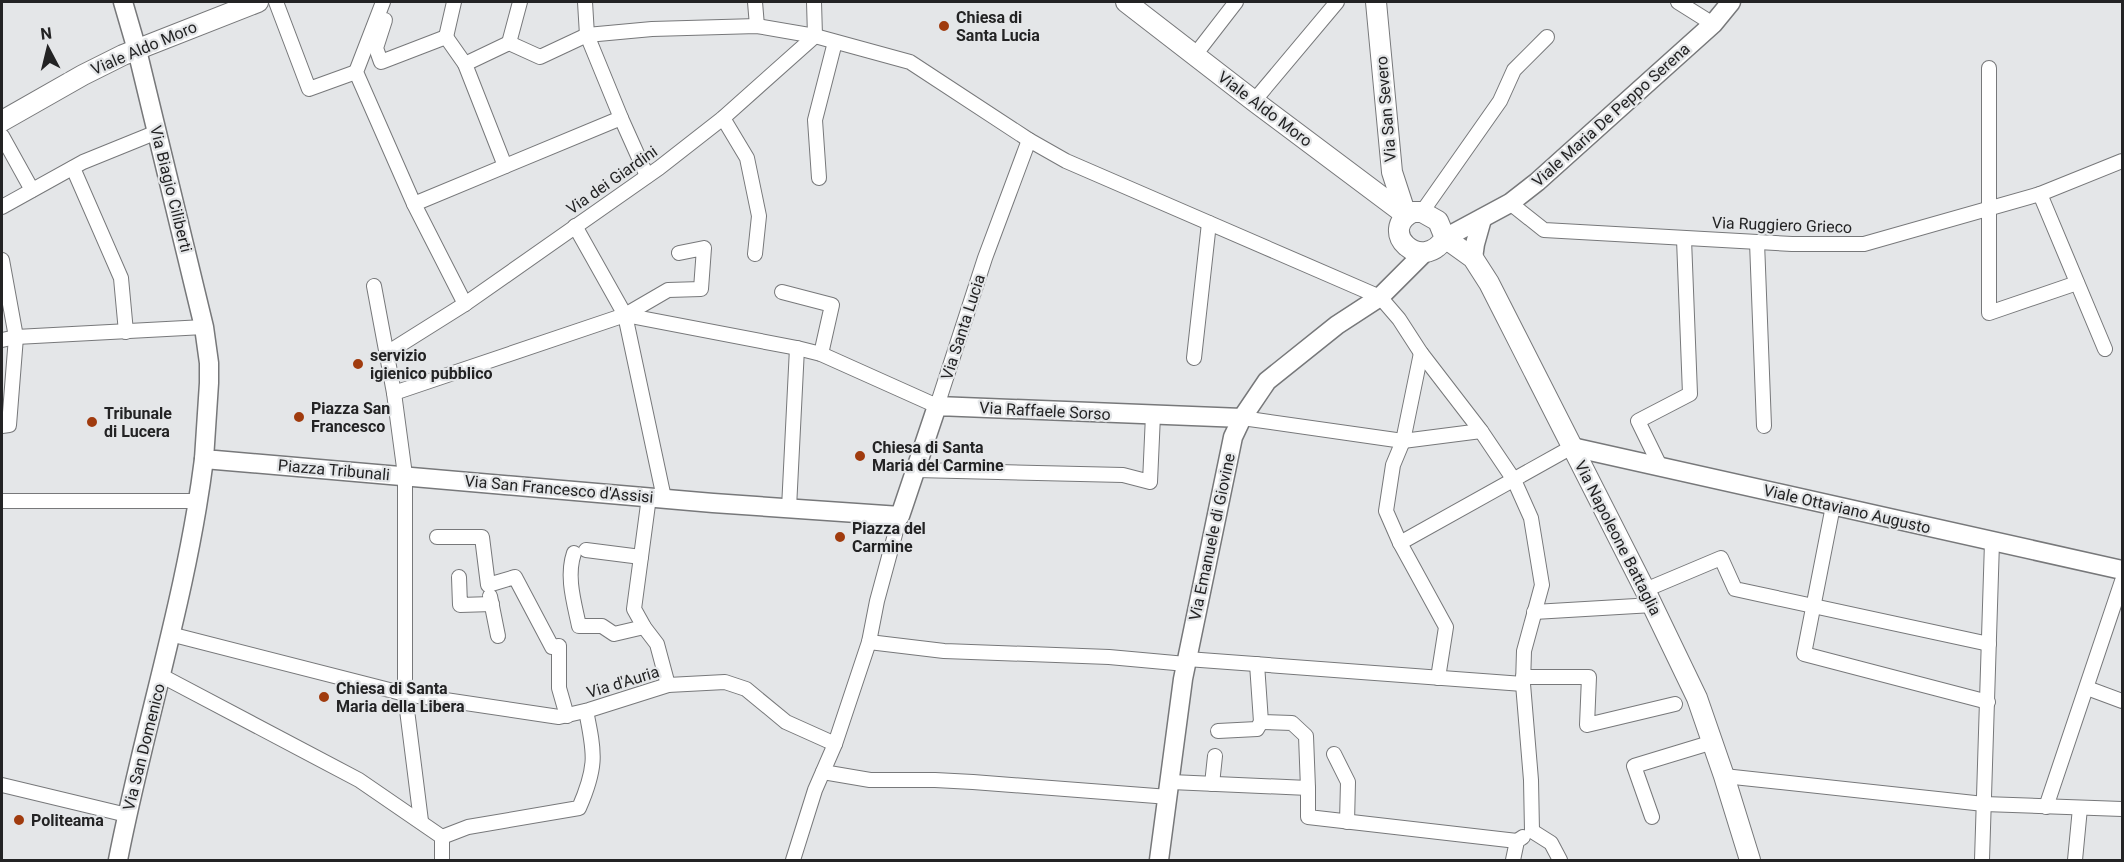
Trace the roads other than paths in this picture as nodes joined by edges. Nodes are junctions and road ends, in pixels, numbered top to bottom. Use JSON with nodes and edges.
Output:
{"nodes":[{"id":1,"x":123,"y":2,"type":"edge"},
{"id":2,"x":258,"y":2,"type":"edge"},
{"id":3,"x":276,"y":2,"type":"edge"},
{"id":4,"x":383,"y":2,"type":"edge"},
{"id":5,"x":393,"y":2,"type":"edge"},
{"id":6,"x":454,"y":2,"type":"edge"},
{"id":7,"x":520,"y":2,"type":"edge"},
{"id":8,"x":585,"y":2,"type":"edge"},
{"id":9,"x":755,"y":2,"type":"edge"},
{"id":10,"x":814,"y":2,"type":"edge"},
{"id":11,"x":1126,"y":2,"type":"edge"},
{"id":12,"x":1236,"y":2,"type":"edge"},
{"id":13,"x":1337,"y":2,"type":"edge"},
{"id":14,"x":1376,"y":2,"type":"edge"},
{"id":15,"x":1678,"y":2,"type":"edge"},
{"id":16,"x":1731,"y":2,"type":"edge"},
{"id":17,"x":1713,"y":24,"type":"junction"},
{"id":18,"x":757,"y":26,"type":"junction"},
{"id":19,"x":586,"y":34,"type":"junction"},
{"id":20,"x":814,"y":36,"type":"junction"},
{"id":21,"x":446,"y":37,"type":"junction"},
{"id":22,"x":1547,"y":37,"type":"dead end"},
{"id":23,"x":835,"y":42,"type":"junction"},
{"id":24,"x":509,"y":44,"type":"junction"},
{"id":25,"x":137,"y":50,"type":"junction"},
{"id":26,"x":1195,"y":55,"type":"junction"},
{"id":27,"x":465,"y":64,"type":"junction"},
{"id":28,"x":1989,"y":68,"type":"dead end"},
{"id":29,"x":356,"y":72,"type":"junction"},
{"id":30,"x":1254,"y":101,"type":"junction"},
{"id":31,"x":621,"y":118,"type":"junction"},
{"id":32,"x":723,"y":118,"type":"junction"},
{"id":33,"x":2,"y":121,"type":"edge"},
{"id":34,"x":157,"y":132,"type":"junction"},
{"id":35,"x":2,"y":136,"type":"edge"},
{"id":36,"x":1029,"y":140,"type":"junction"},
{"id":37,"x":2122,"y":161,"type":"edge"},
{"id":38,"x":505,"y":166,"type":"junction"},
{"id":39,"x":73,"y":168,"type":"junction"},
{"id":40,"x":647,"y":176,"type":"junction"},
{"id":41,"x":819,"y":178,"type":"dead end"},
{"id":42,"x":33,"y":190,"type":"junction"},
{"id":43,"x":2040,"y":194,"type":"junction"},
{"id":44,"x":1510,"y":203,"type":"junction"},
{"id":45,"x":414,"y":204,"type":"junction"},
{"id":46,"x":2,"y":207,"type":"edge"},
{"id":47,"x":1988,"y":209,"type":"junction"},
{"id":48,"x":1482,"y":219,"type":"junction"},
{"id":49,"x":1428,"y":221,"type":"junction"},
{"id":50,"x":1209,"y":223,"type":"junction"},
{"id":51,"x":575,"y":226,"type":"junction"},
{"id":52,"x":1399,"y":235,"type":"junction"},
{"id":53,"x":1684,"y":239,"type":"junction"},
{"id":54,"x":1757,"y":242,"type":"junction"},
{"id":55,"x":679,"y":253,"type":"dead end"},
{"id":56,"x":755,"y":254,"type":"dead end"},
{"id":57,"x":1423,"y":254,"type":"junction"},
{"id":58,"x":1473,"y":258,"type":"junction"},
{"id":59,"x":2,"y":260,"type":"edge"},
{"id":60,"x":1401,"y":276,"type":"junction"},
{"id":61,"x":2077,"y":283,"type":"junction"},
{"id":62,"x":374,"y":286,"type":"dead end"},
{"id":63,"x":782,"y":292,"type":"dead end"},
{"id":64,"x":1380,"y":297,"type":"junction"},
{"id":65,"x":465,"y":304,"type":"junction"},
{"id":66,"x":625,"y":315,"type":"junction"},
{"id":67,"x":204,"y":327,"type":"junction"},
{"id":68,"x":126,"y":332,"type":"junction"},
{"id":69,"x":16,"y":337,"type":"junction"},
{"id":70,"x":2,"y":340,"type":"edge"},
{"id":71,"x":797,"y":348,"type":"junction"},
{"id":72,"x":2104,"y":349,"type":"dead end"},
{"id":73,"x":387,"y":353,"type":"junction"},
{"id":74,"x":1421,"y":353,"type":"junction"},
{"id":75,"x":821,"y":354,"type":"junction"},
{"id":76,"x":1194,"y":358,"type":"dead end"},
{"id":77,"x":394,"y":393,"type":"junction"},
{"id":78,"x":937,"y":406,"type":"junction"},
{"id":79,"x":1153,"y":415,"type":"junction"},
{"id":80,"x":1242,"y":418,"type":"junction"},
{"id":81,"x":2,"y":426,"type":"edge"},
{"id":82,"x":1764,"y":426,"type":"dead end"},
{"id":83,"x":1484,"y":436,"type":"junction"},
{"id":84,"x":1403,"y":441,"type":"junction"},
{"id":85,"x":1572,"y":447,"type":"junction"},
{"id":86,"x":204,"y":459,"type":"junction"},
{"id":87,"x":1659,"y":466,"type":"junction"},
{"id":88,"x":916,"y":470,"type":"junction"},
{"id":89,"x":405,"y":475,"type":"junction"},
{"id":90,"x":1514,"y":480,"type":"junction"},
{"id":91,"x":657,"y":498,"type":"junction"},
{"id":92,"x":7,"y":501,"type":"edge"},
{"id":93,"x":199,"y":501,"type":"junction"},
{"id":94,"x":1833,"y":506,"type":"junction"},
{"id":95,"x":789,"y":508,"type":"junction"},
{"id":96,"x":900,"y":516,"type":"junction"},
{"id":97,"x":437,"y":537,"type":"dead end"},
{"id":98,"x":1992,"y":542,"type":"junction"},
{"id":99,"x":1400,"y":543,"type":"junction"},
{"id":100,"x":641,"y":557,"type":"junction"},
{"id":101,"x":2122,"y":570,"type":"edge"},
{"id":102,"x":459,"y":577,"type":"dead end"},
{"id":103,"x":2122,"y":581,"type":"edge"},
{"id":104,"x":488,"y":585,"type":"junction"},
{"id":105,"x":1649,"y":597,"type":"junction"},
{"id":106,"x":492,"y":604,"type":"junction"},
{"id":107,"x":1813,"y":605,"type":"junction"},
{"id":108,"x":1534,"y":612,"type":"junction"},
{"id":109,"x":644,"y":627,"type":"junction"},
{"id":110,"x":170,"y":634,"type":"junction"},
{"id":111,"x":498,"y":636,"type":"dead end"},
{"id":112,"x":869,"y":642,"type":"junction"},
{"id":113,"x":1989,"y":644,"type":"junction"},
{"id":114,"x":1187,"y":661,"type":"junction"},
{"id":115,"x":1257,"y":664,"type":"junction"},
{"id":116,"x":162,"y":676,"type":"junction"},
{"id":117,"x":1438,"y":678,"type":"junction"},
{"id":118,"x":1523,"y":680,"type":"junction"},
{"id":119,"x":668,"y":685,"type":"junction"},
{"id":120,"x":2087,"y":688,"type":"junction"},
{"id":121,"x":405,"y":694,"type":"junction"},
{"id":122,"x":2122,"y":701,"type":"edge"},
{"id":123,"x":1988,"y":702,"type":"junction"},
{"id":124,"x":1675,"y":704,"type":"dead end"},
{"id":125,"x":586,"y":711,"type":"junction"},
{"id":126,"x":567,"y":716,"type":"junction"},
{"id":127,"x":1261,"y":722,"type":"junction"},
{"id":128,"x":1218,"y":731,"type":"dead end"},
{"id":129,"x":1713,"y":742,"type":"junction"},
{"id":130,"x":835,"y":744,"type":"junction"},
{"id":131,"x":1334,"y":754,"type":"dead end"},
{"id":132,"x":1215,"y":756,"type":"dead end"},
{"id":133,"x":822,"y":772,"type":"junction"},
{"id":134,"x":1724,"y":776,"type":"junction"},
{"id":135,"x":1212,"y":784,"type":"junction"},
{"id":136,"x":2,"y":785,"type":"edge"},
{"id":137,"x":1308,"y":788,"type":"junction"},
{"id":138,"x":1170,"y":790,"type":"junction"},
{"id":139,"x":1984,"y":804,"type":"junction"},
{"id":140,"x":2046,"y":807,"type":"junction"},
{"id":141,"x":2080,"y":808,"type":"junction"},
{"id":142,"x":2122,"y":809,"type":"edge"},
{"id":143,"x":127,"y":815,"type":"junction"},
{"id":144,"x":1652,"y":817,"type":"dead end"},
{"id":145,"x":421,"y":821,"type":"junction"},
{"id":146,"x":1347,"y":822,"type":"junction"},
{"id":147,"x":1532,"y":831,"type":"junction"},
{"id":148,"x":442,"y":837,"type":"junction"},
{"id":149,"x":1517,"y":841,"type":"junction"},
{"id":150,"x":118,"y":861,"type":"edge"},
{"id":151,"x":442,"y":861,"type":"edge"},
{"id":152,"x":793,"y":861,"type":"edge"},
{"id":153,"x":1159,"y":861,"type":"edge"},
{"id":154,"x":1513,"y":861,"type":"edge"},
{"id":155,"x":1560,"y":861,"type":"edge"},
{"id":156,"x":1750,"y":861,"type":"edge"},
{"id":157,"x":1982,"y":861,"type":"edge"},
{"id":158,"x":2075,"y":861,"type":"edge"}],
"edges":[{"from":1,"to":25,"type":"street","name":"Via Biagio Ciliberti"},
{"from":2,"to":25,"type":"main road","name":"Viale Aldo Moro"},
{"from":3,"to":29,"type":"street"},
{"from":4,"to":29,"type":"street"},
{"from":5,"to":21,"type":"street"},
{"from":6,"to":21,"type":"street"},
{"from":7,"to":24,"type":"street"},
{"from":8,"to":19,"type":"street"},
{"from":9,"to":18,"type":"street"},
{"from":10,"to":20,"type":"street"},
{"from":11,"to":26,"type":"main road","name":"Viale Aldo Moro"},
{"from":12,"to":26,"type":"street"},
{"from":13,"to":30,"type":"street"},
{"from":14,"to":49,"type":"main road","name":"Via San Severo"},
{"from":15,"to":17,"type":"street"},
{"from":16,"to":17,"type":"street","name":"Viale Maria De Peppo Serena"},
{"from":17,"to":44,"type":"street","name":"Viale Maria De Peppo Serena"},
{"from":18,"to":19,"type":"street"},
{"from":18,"to":20,"type":"street"},
{"from":19,"to":24,"type":"street"},
{"from":19,"to":31,"type":"street"},
{"from":20,"to":23,"type":"street"},
{"from":20,"to":32,"type":"street","name":"Via dei Giardini"},
{"from":21,"to":27,"type":"street"},
{"from":22,"to":49,"type":"street"},
{"from":23,"to":36,"type":"street"},
{"from":23,"to":41,"type":"street"},
{"from":24,"to":27,"type":"street"},
{"from":25,"to":33,"type":"main road","name":"Viale Aldo Moro"},
{"from":25,"to":34,"type":"street","name":"Via Biagio Ciliberti"},
{"from":26,"to":30,"type":"main road","name":"Viale Aldo Moro"},
{"from":27,"to":38,"type":"street"},
{"from":28,"to":47,"type":"street"},
{"from":29,"to":45,"type":"street"},
{"from":30,"to":49,"type":"main road","name":"Viale Aldo Moro"},
{"from":31,"to":38,"type":"street"},
{"from":31,"to":40,"type":"street"},
{"from":32,"to":40,"type":"street","name":"Via dei Giardini"},
{"from":32,"to":56,"type":"street"},
{"from":34,"to":39,"type":"street"},
{"from":34,"to":67,"type":"street","name":"Via Biagio Ciliberti"},
{"from":35,"to":42,"type":"street"},
{"from":36,"to":50,"type":"street"},
{"from":36,"to":78,"type":"street","name":"Via Santa Lucia"},
{"from":37,"to":43,"type":"street","name":"Via Ruggiero Grieco"},
{"from":38,"to":45,"type":"street"},
{"from":39,"to":42,"type":"street"},
{"from":39,"to":68,"type":"street"},
{"from":40,"to":51,"type":"street","name":"Via dei Giardini"},
{"from":42,"to":46,"type":"street"},
{"from":43,"to":47,"type":"street","name":"Via Ruggiero Grieco"},
{"from":43,"to":61,"type":"street"},
{"from":44,"to":48,"type":"street","name":"Viale Maria De Peppo Serena"},
{"from":44,"to":53,"type":"street","name":"Via Ruggiero Grieco"},
{"from":45,"to":65,"type":"street"},
{"from":47,"to":54,"type":"street","name":"Via Ruggiero Grieco"},
{"from":47,"to":61,"type":"street"},
{"from":48,"to":49,"type":"street","name":"Viale Maria De Peppo Serena"},
{"from":48,"to":58,"type":"street"},
{"from":49,"to":52,"type":"main road"},
{"from":49,"to":57,"type":"main road"},
{"from":49,"to":58,"type":"main road","name":"Via Napoleone Battaglia"},
{"from":50,"to":64,"type":"street"},
{"from":50,"to":76,"type":"street"},
{"from":51,"to":65,"type":"street","name":"Via dei Giardini"},
{"from":51,"to":66,"type":"street"},
{"from":52,"to":57,"type":"main road"},
{"from":52,"to":60,"type":"street"},
{"from":53,"to":54,"type":"street","name":"Via Ruggiero Grieco"},
{"from":53,"to":87,"type":"street"},
{"from":54,"to":82,"type":"street"},
{"from":55,"to":66,"type":"street"},
{"from":57,"to":60,"type":"street","name":"Via Emanuele di Giovine"},
{"from":58,"to":85,"type":"main road","name":"Via Napoleone Battaglia"},
{"from":59,"to":69,"type":"street"},
{"from":60,"to":64,"type":"street","name":"Via Emanuele di Giovine"},
{"from":61,"to":72,"type":"street"},
{"from":62,"to":73,"type":"street","name":"Piazza Tribunali"},
{"from":63,"to":75,"type":"street"},
{"from":64,"to":74,"type":"street"},
{"from":64,"to":80,"type":"street","name":"Via Emanuele di Giovine"},
{"from":65,"to":73,"type":"street","name":"Via dei Giardini"},
{"from":66,"to":71,"type":"street"},
{"from":66,"to":77,"type":"street"},
{"from":66,"to":91,"type":"street"},
{"from":67,"to":68,"type":"street"},
{"from":67,"to":86,"type":"street"},
{"from":68,"to":69,"type":"street"},
{"from":69,"to":70,"type":"street"},
{"from":69,"to":81,"type":"street"},
{"from":71,"to":75,"type":"street"},
{"from":71,"to":95,"type":"street"},
{"from":73,"to":77,"type":"street","name":"Piazza Tribunali"},
{"from":74,"to":83,"type":"street"},
{"from":74,"to":84,"type":"street"},
{"from":75,"to":78,"type":"street"},
{"from":77,"to":89,"type":"street","name":"Piazza Tribunali"},
{"from":78,"to":79,"type":"street","name":"Via Raffaele Sorso"},
{"from":78,"to":88,"type":"street","name":"Via Santa Lucia"},
{"from":79,"to":80,"type":"street","name":"Via Raffaele Sorso"},
{"from":79,"to":88,"type":"street"},
{"from":80,"to":84,"type":"street"},
{"from":80,"to":114,"type":"street","name":"Via Emanuele di Giovine"},
{"from":83,"to":84,"type":"street"},
{"from":83,"to":90,"type":"street"},
{"from":84,"to":99,"type":"street"},
{"from":85,"to":87,"type":"street","name":"Viale Ottaviano Augusto"},
{"from":85,"to":90,"type":"street"},
{"from":85,"to":105,"type":"main road","name":"Via Napoleone Battaglia"},
{"from":86,"to":89,"type":"street","name":"Piazza Tribunali"},
{"from":86,"to":93,"type":"street","name":"Via San Domenico"},
{"from":87,"to":94,"type":"street","name":"Viale Ottaviano Augusto"},
{"from":88,"to":96,"type":"street","name":"Via Santa Lucia"},
{"from":89,"to":91,"type":"street","name":"Via San Francesco d'Assisi"},
{"from":89,"to":121,"type":"street"},
{"from":90,"to":99,"type":"street"},
{"from":90,"to":108,"type":"street"},
{"from":91,"to":95,"type":"street","name":"Via San Francesco d'Assisi"},
{"from":91,"to":100,"type":"street"},
{"from":92,"to":93,"type":"street"},
{"from":93,"to":110,"type":"street","name":"Via San Domenico"},
{"from":94,"to":98,"type":"street","name":"Viale Ottaviano Augusto"},
{"from":94,"to":107,"type":"street"},
{"from":95,"to":96,"type":"street"},
{"from":96,"to":112,"type":"street"},
{"from":97,"to":104,"type":"street"},
{"from":98,"to":101,"type":"street","name":"Viale Ottaviano Augusto"},
{"from":98,"to":113,"type":"street"},
{"from":99,"to":117,"type":"street"},
{"from":100,"to":109,"type":"street"},
{"from":100,"to":109,"type":"street"},
{"from":102,"to":106,"type":"street"},
{"from":103,"to":120,"type":"street"},
{"from":104,"to":106,"type":"street"},
{"from":104,"to":126,"type":"street"},
{"from":105,"to":107,"type":"street"},
{"from":105,"to":108,"type":"street"},
{"from":105,"to":129,"type":"main road","name":"Via Napoleone Battaglia"},
{"from":106,"to":111,"type":"street"},
{"from":107,"to":113,"type":"street"},
{"from":107,"to":123,"type":"street"},
{"from":108,"to":118,"type":"street"},
{"from":109,"to":119,"type":"street"},
{"from":110,"to":116,"type":"street","name":"Via San Domenico"},
{"from":110,"to":121,"type":"street","name":"Via d'Auria"},
{"from":112,"to":114,"type":"street"},
{"from":112,"to":130,"type":"street"},
{"from":113,"to":123,"type":"street"},
{"from":114,"to":115,"type":"street"},
{"from":114,"to":138,"type":"street","name":"Via Emanuele di Giovine"},
{"from":115,"to":117,"type":"street"},
{"from":115,"to":127,"type":"street"},
{"from":116,"to":143,"type":"street","name":"Via San Domenico"},
{"from":116,"to":145,"type":"street"},
{"from":117,"to":118,"type":"street"},
{"from":118,"to":124,"type":"street"},
{"from":118,"to":147,"type":"street"},
{"from":119,"to":125,"type":"street","name":"Via d'Auria"},
{"from":119,"to":130,"type":"street","name":"Via d'Auria"},
{"from":120,"to":122,"type":"street"},
{"from":120,"to":140,"type":"street"},
{"from":121,"to":126,"type":"street","name":"Via d'Auria"},
{"from":121,"to":145,"type":"street"},
{"from":123,"to":139,"type":"street"},
{"from":125,"to":126,"type":"street","name":"Via d'Auria"},
{"from":125,"to":148,"type":"street"},
{"from":127,"to":128,"type":"street"},
{"from":127,"to":137,"type":"street"},
{"from":129,"to":134,"type":"main road","name":"Via Napoleone Battaglia"},
{"from":129,"to":144,"type":"street"},
{"from":130,"to":133,"type":"street"},
{"from":131,"to":146,"type":"street"},
{"from":132,"to":135,"type":"street"},
{"from":133,"to":138,"type":"street"},
{"from":133,"to":152,"type":"street"},
{"from":134,"to":139,"type":"street"},
{"from":134,"to":156,"type":"main road","name":"Via Napoleone Battaglia"},
{"from":135,"to":137,"type":"street"},
{"from":135,"to":138,"type":"street"},
{"from":136,"to":143,"type":"street"},
{"from":137,"to":146,"type":"street"},
{"from":138,"to":153,"type":"street","name":"Via Emanuele di Giovine"},
{"from":139,"to":140,"type":"street"},
{"from":139,"to":157,"type":"street"},
{"from":140,"to":141,"type":"street"},
{"from":141,"to":142,"type":"street"},
{"from":141,"to":158,"type":"street"},
{"from":143,"to":150,"type":"street","name":"Via San Domenico"},
{"from":145,"to":148,"type":"street"},
{"from":146,"to":149,"type":"street"},
{"from":147,"to":149,"type":"street"},
{"from":147,"to":155,"type":"street"},
{"from":148,"to":151,"type":"street"},
{"from":149,"to":154,"type":"street"}]}
